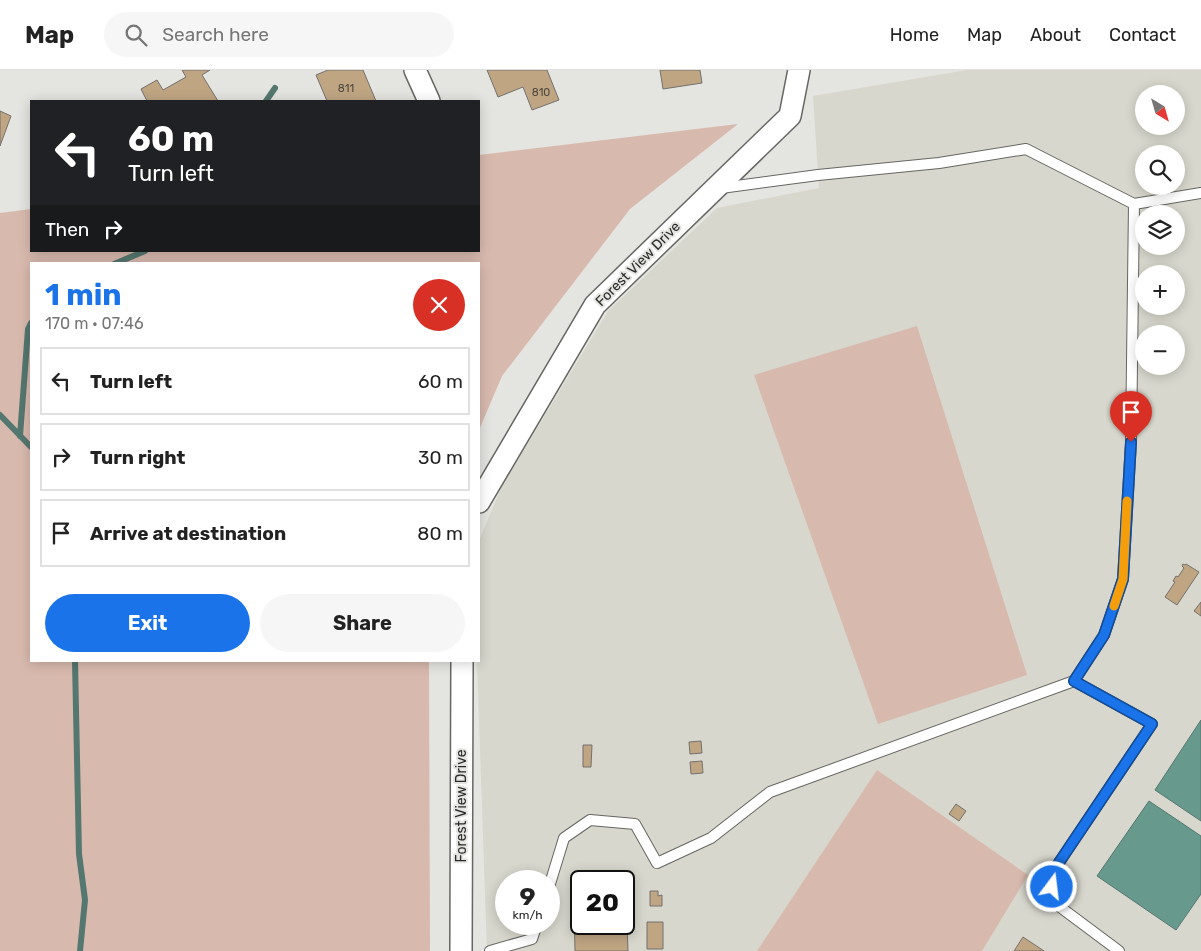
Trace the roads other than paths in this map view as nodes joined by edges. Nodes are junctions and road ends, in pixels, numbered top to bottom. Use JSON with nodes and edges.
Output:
{"nodes":[{"id":1,"x":415,"y":70,"type":"edge"},
{"id":2,"x":799,"y":70,"type":"edge"},
{"id":3,"x":429,"y":100,"type":"edge"},
{"id":4,"x":716,"y":188,"type":"junction"},
{"id":5,"x":1201,"y":193,"type":"edge"},
{"id":6,"x":1134,"y":204,"type":"junction"},
{"id":7,"x":480,"y":500,"type":"edge"},
{"id":8,"x":462,"y":662,"type":"edge"},
{"id":9,"x":1074,"y":681,"type":"junction"},
{"id":10,"x":554,"y":870,"type":"edge"},
{"id":11,"x":533,"y":935,"type":"edge"},
{"id":12,"x":461,"y":951,"type":"edge"},
{"id":13,"x":490,"y":951,"type":"edge"},
{"id":14,"x":1119,"y":951,"type":"edge"}],
"edges":[{"from":1,"to":3,"type":"street"},
{"from":2,"to":4,"type":"street","name":"Forest View Drive"},
{"from":4,"to":6,"type":"lane"},
{"from":4,"to":7,"type":"street","name":"Forest View Drive"},
{"from":5,"to":6,"type":"lane"},
{"from":6,"to":9,"type":"lane"},
{"from":8,"to":12,"type":"street","name":"Forest View Drive"},
{"from":9,"to":10,"type":"lane"},
{"from":9,"to":14,"type":"lane"},
{"from":11,"to":13,"type":"lane"}]}
